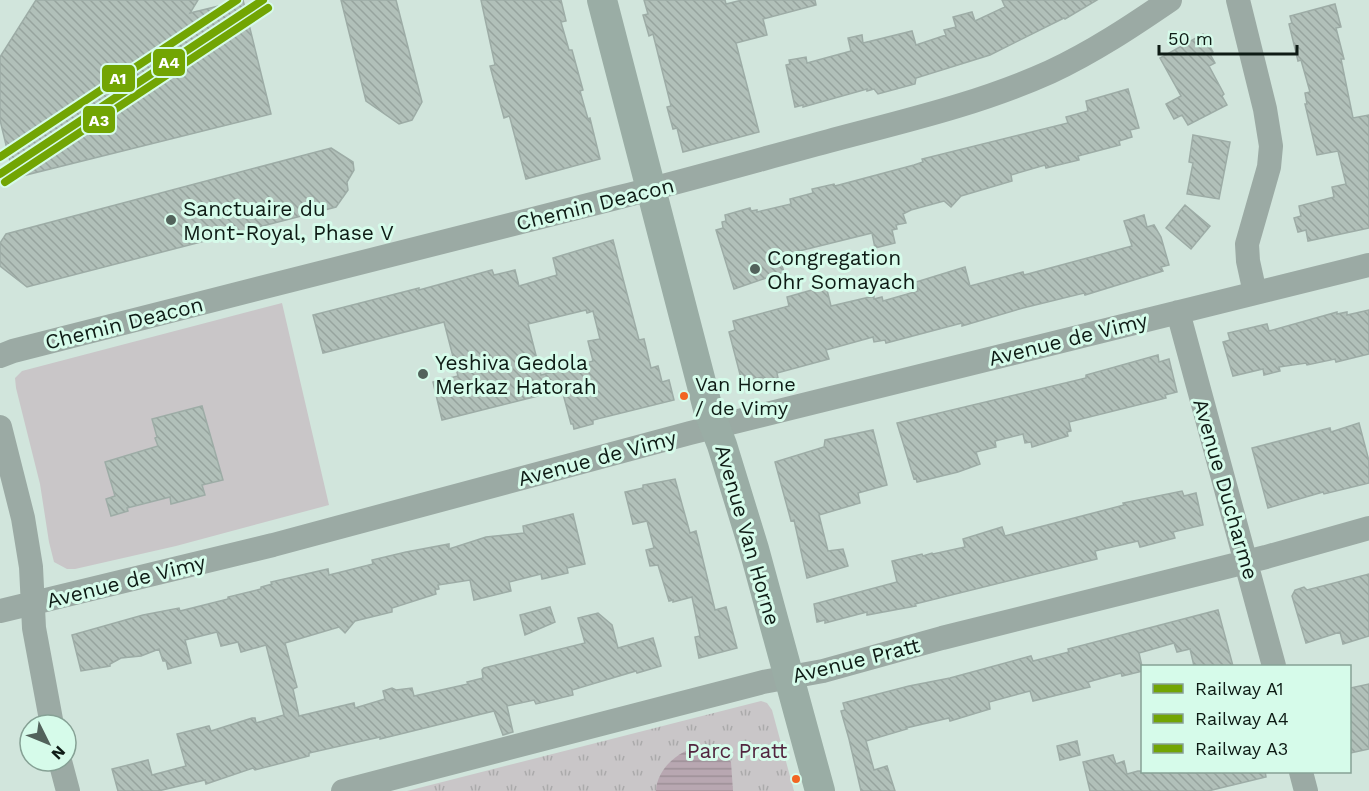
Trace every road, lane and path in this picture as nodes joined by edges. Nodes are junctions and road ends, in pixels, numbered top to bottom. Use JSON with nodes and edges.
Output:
{"nodes":[{"id":1,"x":602,"y":0,"type":"edge"},
{"id":2,"x":1170,"y":0,"type":"edge"},
{"id":3,"x":1238,"y":0,"type":"edge"},
{"id":4,"x":651,"y":190,"type":"junction"},
{"id":5,"x":1369,"y":265,"type":"edge"},
{"id":6,"x":1255,"y":293,"type":"junction"},
{"id":7,"x":1178,"y":312,"type":"junction"},
{"id":8,"x":0,"y":356,"type":"edge"},
{"id":9,"x":0,"y":427,"type":"edge"},
{"id":10,"x":715,"y":428,"type":"junction"},
{"id":11,"x":1369,"y":528,"type":"edge"},
{"id":12,"x":1247,"y":561,"type":"junction"},
{"id":13,"x":33,"y":603,"type":"junction"},
{"id":14,"x":0,"y":611,"type":"edge"},
{"id":15,"x":1274,"y":665,"type":"edge"},
{"id":16,"x":789,"y":677,"type":"junction"},
{"id":17,"x":50,"y":713,"type":"edge"},
{"id":18,"x":63,"y":773,"type":"edge"},
{"id":19,"x":1302,"y":773,"type":"edge"},
{"id":20,"x":68,"y":791,"type":"edge"},
{"id":21,"x":344,"y":791,"type":"edge"},
{"id":22,"x":820,"y":791,"type":"edge"},
{"id":23,"x":1306,"y":791,"type":"edge"}],
"edges":[{"from":1,"to":4,"type":"main road","name":"Avenue Van Horne"},
{"from":2,"to":4,"type":"street","name":"Chemin Deacon"},
{"from":3,"to":6,"type":"street"},
{"from":4,"to":8,"type":"street","name":"Chemin Deacon"},
{"from":4,"to":10,"type":"main road","name":"Avenue Van Horne"},
{"from":5,"to":6,"type":"street","name":"Avenue de Vimy"},
{"from":6,"to":7,"type":"street","name":"Avenue de Vimy"},
{"from":7,"to":10,"type":"street","name":"Avenue de Vimy"},
{"from":7,"to":12,"type":"street","name":"Avenue Ducharme"},
{"from":9,"to":13,"type":"street"},
{"from":10,"to":13,"type":"street","name":"Avenue de Vimy"},
{"from":10,"to":16,"type":"main road","name":"Avenue Van Horne"},
{"from":11,"to":12,"type":"street","name":"Avenue Pratt"},
{"from":12,"to":15,"type":"street","name":"Avenue Ducharme"},
{"from":12,"to":16,"type":"street","name":"Avenue Pratt"},
{"from":13,"to":14,"type":"street","name":"Avenue de Vimy"},
{"from":13,"to":17,"type":"street"},
{"from":16,"to":21,"type":"street","name":"Avenue Pratt"},
{"from":16,"to":22,"type":"main road","name":"Avenue Van Horne"},
{"from":18,"to":20,"type":"street"},
{"from":19,"to":23,"type":"street"}]}
